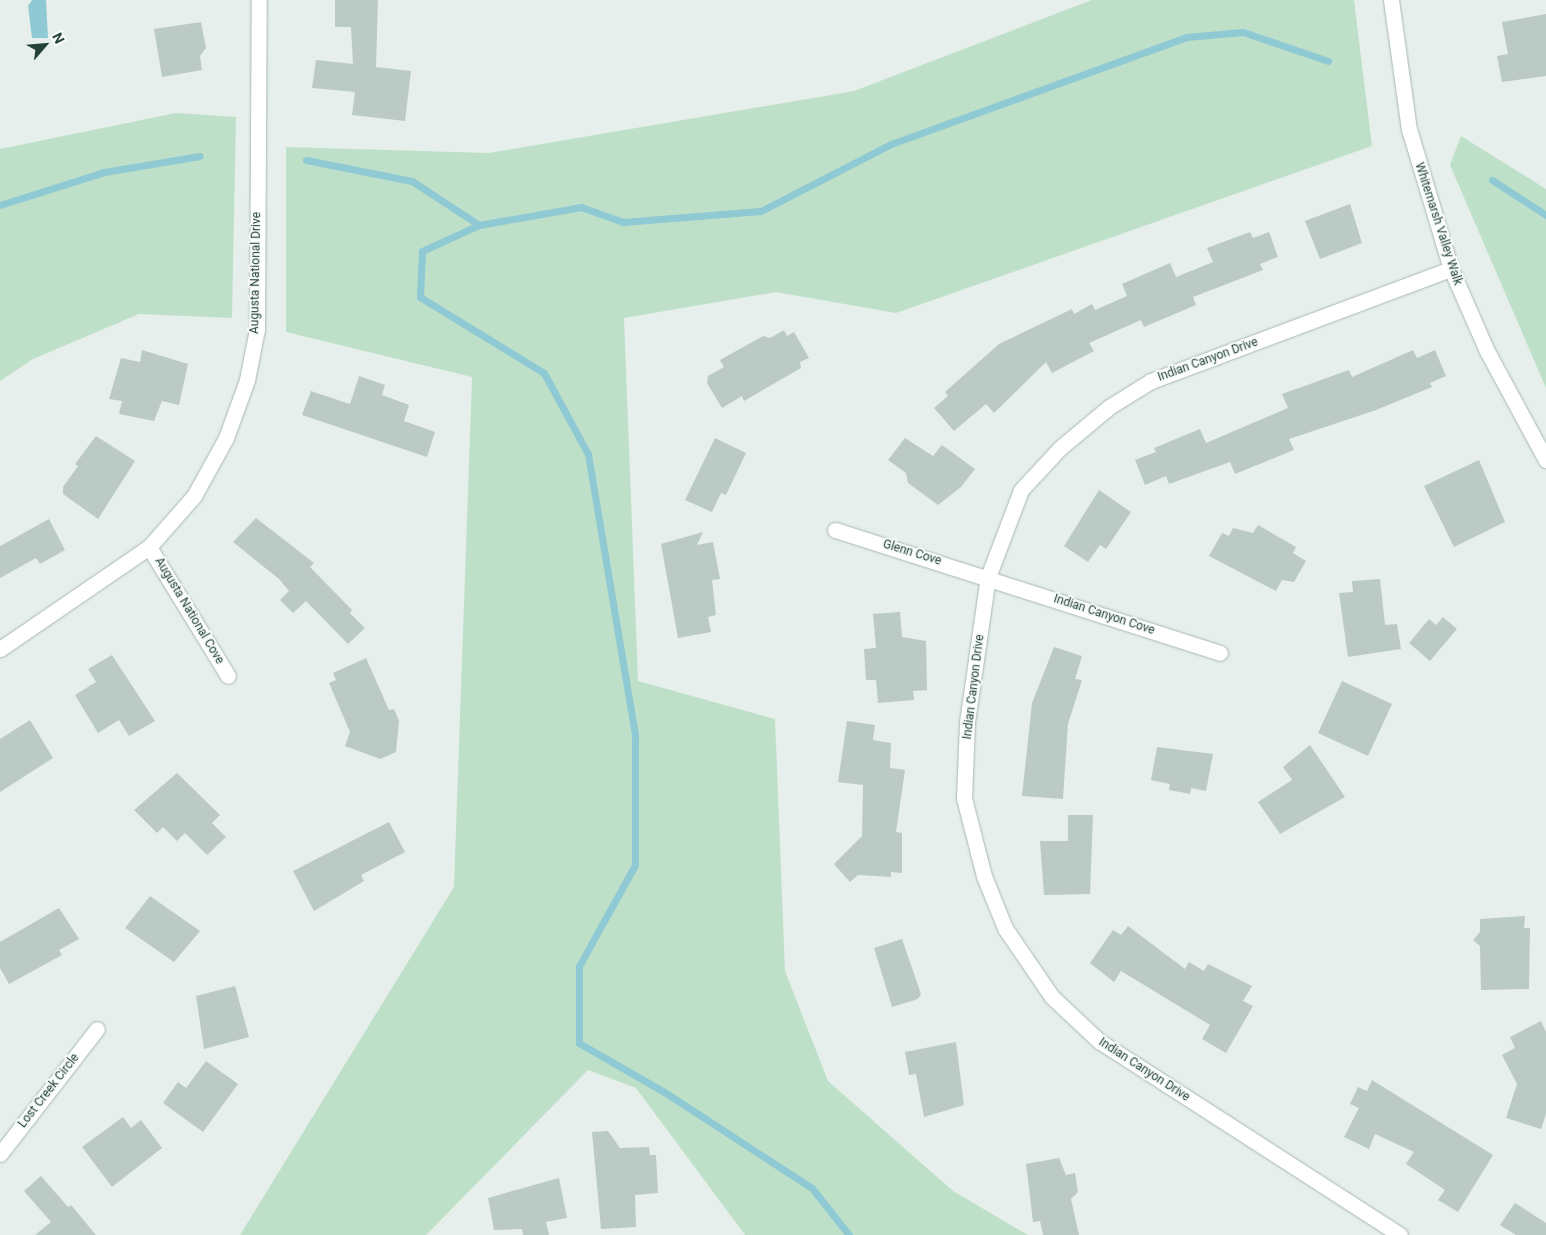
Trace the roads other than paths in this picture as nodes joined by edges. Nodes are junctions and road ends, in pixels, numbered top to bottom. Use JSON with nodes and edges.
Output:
{"nodes":[{"id":1,"x":259,"y":0,"type":"edge"},
{"id":2,"x":1391,"y":0,"type":"edge"},
{"id":3,"x":1451,"y":269,"type":"junction"},
{"id":4,"x":1546,"y":460,"type":"edge"},
{"id":5,"x":835,"y":530,"type":"dead end"},
{"id":6,"x":149,"y":547,"type":"junction"},
{"id":7,"x":988,"y":577,"type":"junction"},
{"id":8,"x":0,"y":649,"type":"edge"},
{"id":9,"x":1220,"y":653,"type":"dead end"},
{"id":10,"x":228,"y":676,"type":"dead end"},
{"id":11,"x":97,"y":1029,"type":"dead end"},
{"id":12,"x":0,"y":1154,"type":"edge"},
{"id":13,"x":1400,"y":1235,"type":"edge"}],
"edges":[{"from":1,"to":6,"type":"street","name":"Augusta National Drive"},
{"from":2,"to":3,"type":"street","name":"Whitemarsh Valley Walk"},
{"from":3,"to":4,"type":"street","name":"Whitemarsh Valley Walk"},
{"from":3,"to":7,"type":"street","name":"Indian Canyon Drive"},
{"from":5,"to":7,"type":"street","name":"Glenn Cove"},
{"from":6,"to":8,"type":"street","name":"Augusta National Drive"},
{"from":6,"to":10,"type":"street","name":"Augusta National Cove"},
{"from":7,"to":9,"type":"street","name":"Indian Canyon Cove"},
{"from":7,"to":13,"type":"street","name":"Indian Canyon Drive"},
{"from":11,"to":12,"type":"street","name":"Lost Creek Circle"}]}
